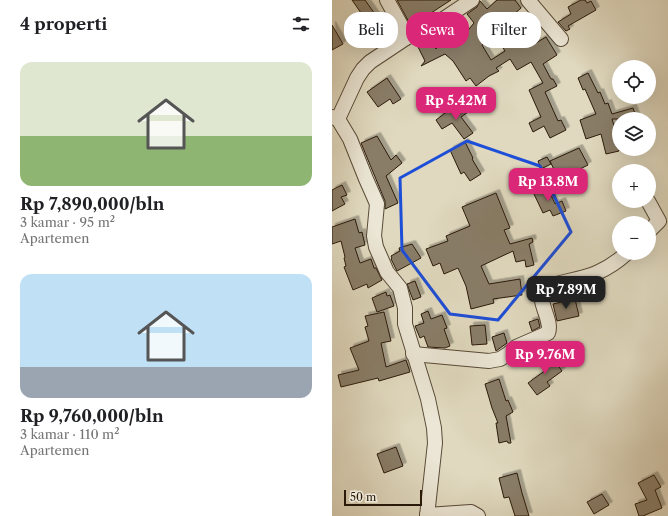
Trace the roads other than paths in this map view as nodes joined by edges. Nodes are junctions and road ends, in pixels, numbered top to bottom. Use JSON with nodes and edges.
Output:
{"nodes":[{"id":1,"x":387,"y":0,"type":"edge"},
{"id":2,"x":472,"y":0,"type":"edge"},
{"id":3,"x":528,"y":0,"type":"edge"},
{"id":4,"x":454,"y":12,"type":"edge"},
{"id":5,"x":406,"y":38,"type":"joint"},
{"id":6,"x":561,"y":39,"type":"dead end"},
{"id":7,"x":335,"y":118,"type":"edge"},
{"id":8,"x":654,"y":208,"type":"edge"},
{"id":9,"x":663,"y":219,"type":"edge"},
{"id":10,"x":618,"y":260,"type":"edge"},
{"id":11,"x":413,"y":354,"type":"junction"},
{"id":12,"x":427,"y":515,"type":"edge"},
{"id":13,"x":478,"y":516,"type":"edge"}],
"edges":[{"from":1,"to":5,"type":"street"},
{"from":2,"to":4,"type":"street"},
{"from":3,"to":6,"type":"street"},
{"from":5,"to":7,"type":"street"},
{"from":7,"to":11,"type":"street"},
{"from":8,"to":9,"type":"street"},
{"from":10,"to":11,"type":"street"},
{"from":11,"to":12,"type":"street"},
{"from":12,"to":13,"type":"street"}]}
